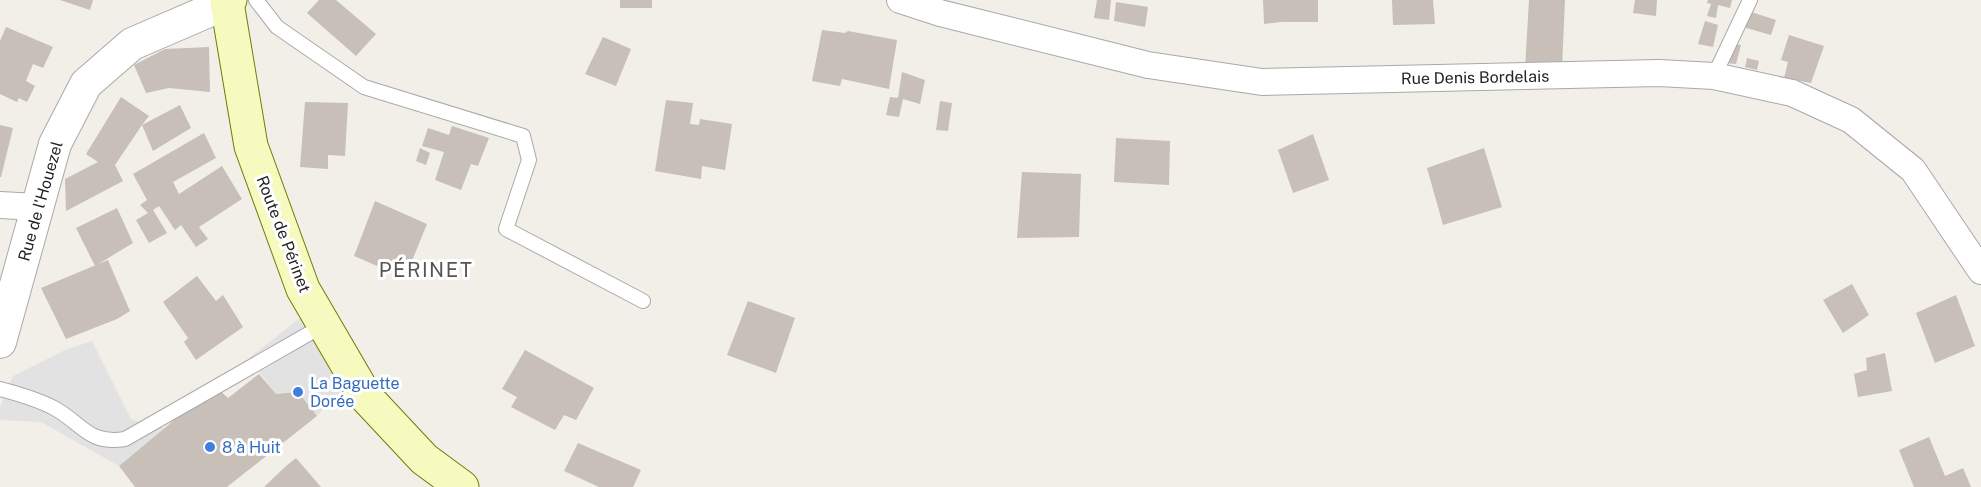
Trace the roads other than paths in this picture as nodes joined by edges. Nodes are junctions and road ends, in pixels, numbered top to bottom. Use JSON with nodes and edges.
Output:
{"nodes":[{"id":1,"x":900,"y":0,"type":"edge"},
{"id":2,"x":1750,"y":0,"type":"edge"},
{"id":3,"x":238,"y":1,"type":"edge"},
{"id":4,"x":1714,"y":76,"type":"junction"},
{"id":5,"x":0,"y":205,"type":"edge"},
{"id":6,"x":37,"y":207,"type":"junction"},
{"id":7,"x":1981,"y":271,"type":"edge"},
{"id":8,"x":7,"y":293,"type":"edge"},
{"id":9,"x":643,"y":301,"type":"dead end"},
{"id":10,"x":324,"y":325,"type":"junction"},
{"id":11,"x":0,"y":342,"type":"edge"},
{"id":12,"x":0,"y":389,"type":"edge"},
{"id":13,"x":462,"y":487,"type":"edge"}],
"edges":[{"from":1,"to":4,"type":"street","name":"Rue Denis Bordelais"},
{"from":2,"to":4,"type":"lane"},
{"from":3,"to":6,"type":"street","name":"Rue de l'Houezel"},
{"from":3,"to":9,"type":"lane"},
{"from":3,"to":10,"type":"main road","name":"Route de Périnet"},
{"from":4,"to":7,"type":"street","name":"Rue Denis Bordelais"},
{"from":5,"to":6,"type":"street"},
{"from":6,"to":8,"type":"street","name":"Rue de l'Houezel"},
{"from":8,"to":11,"type":"street","name":"Rue de l'Houezel"},
{"from":10,"to":12,"type":"lane"},
{"from":10,"to":13,"type":"main road","name":"Route de Périnet"}]}
